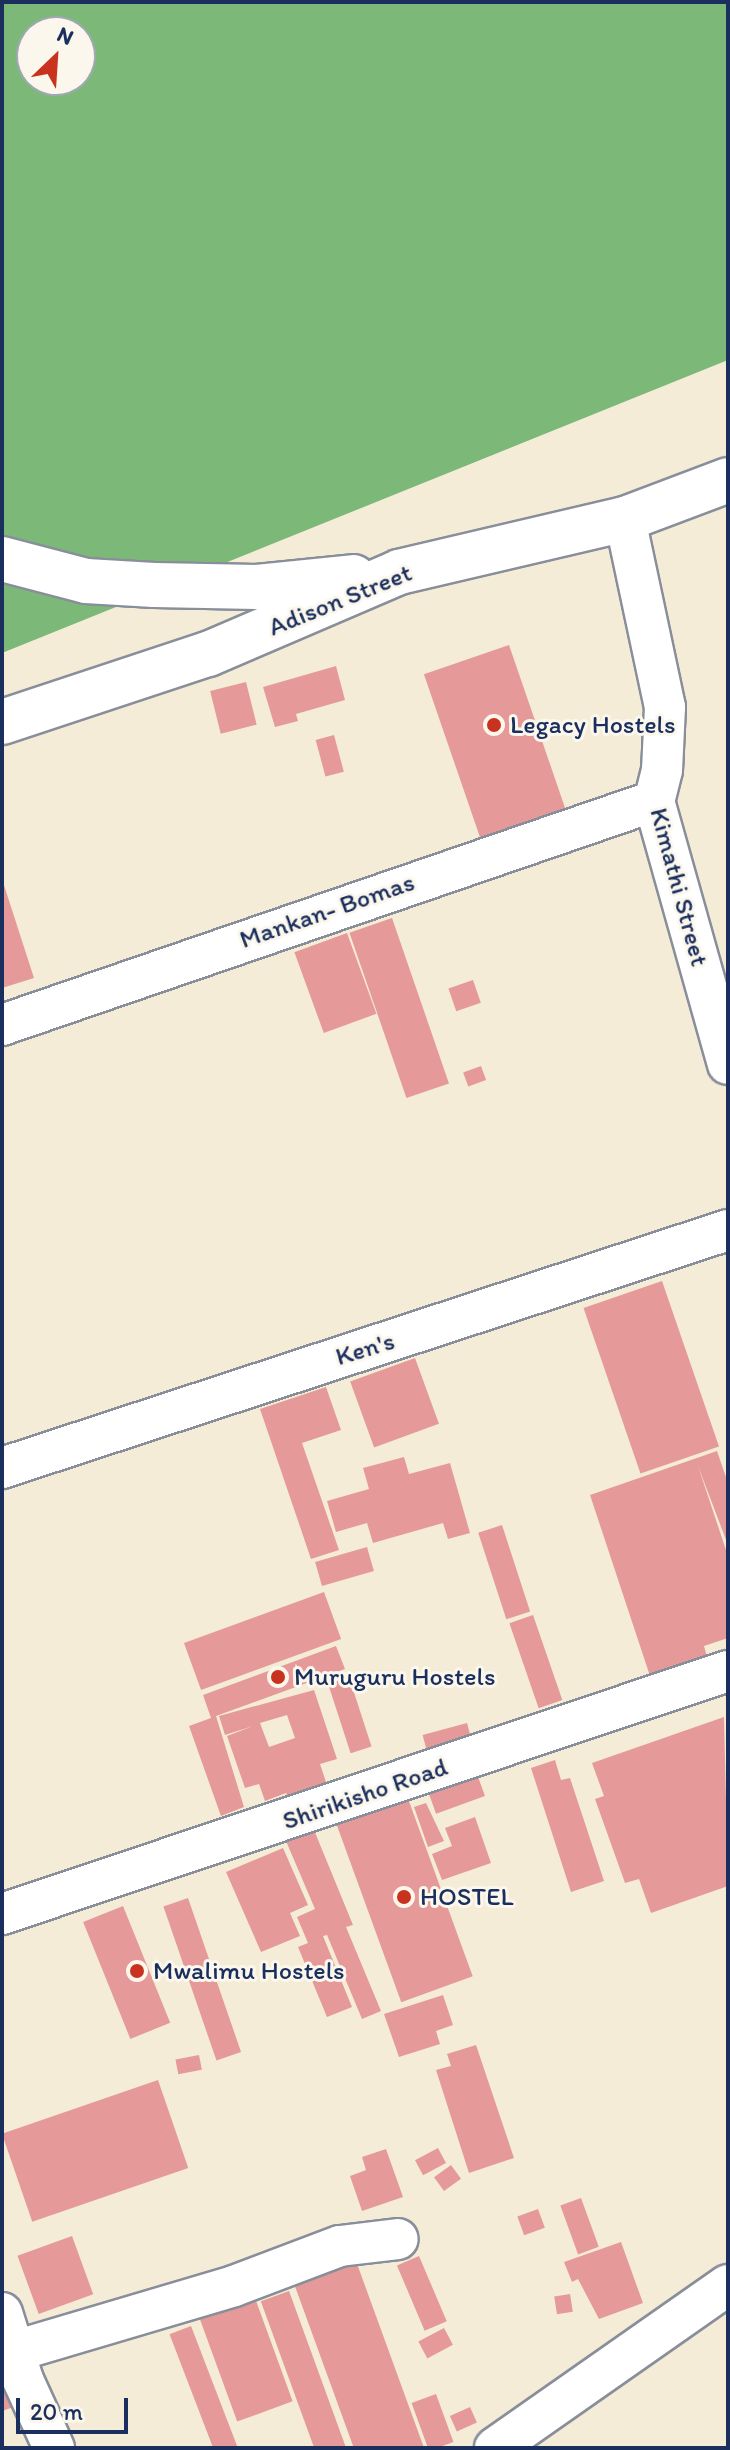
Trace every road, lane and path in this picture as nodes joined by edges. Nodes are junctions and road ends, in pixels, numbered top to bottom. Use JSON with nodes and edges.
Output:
{"nodes":[{"id":1,"x":728,"y":480,"type":"edge"},
{"id":2,"x":625,"y":519,"type":"junction"},
{"id":3,"x":2,"y":559,"type":"edge"},
{"id":4,"x":399,"y":572,"type":"junction"},
{"id":5,"x":2,"y":722,"type":"edge"},
{"id":6,"x":654,"y":801,"type":"junction"},
{"id":7,"x":2,"y":1025,"type":"edge"},
{"id":8,"x":728,"y":1064,"type":"edge"},
{"id":9,"x":728,"y":1230,"type":"edge"},
{"id":10,"x":2,"y":1468,"type":"edge"},
{"id":11,"x":728,"y":1671,"type":"edge"},
{"id":12,"x":2,"y":1914,"type":"edge"},
{"id":13,"x":398,"y":2239,"type":"dead end"},
{"id":14,"x":728,"y":2285,"type":"edge"},
{"id":15,"x":2,"y":2313,"type":"edge"},
{"id":16,"x":15,"y":2351,"type":"junction"},
{"id":17,"x":54,"y":2448,"type":"edge"},
{"id":18,"x":495,"y":2448,"type":"edge"}],
"edges":[{"from":1,"to":2,"type":"street","name":"Adison Street"},
{"from":2,"to":4,"type":"street","name":"Adison Street"},
{"from":2,"to":6,"type":"street","name":"Kimathi Street"},
{"from":3,"to":4,"type":"street"},
{"from":4,"to":5,"type":"street","name":"Adison Street"},
{"from":6,"to":7,"type":"street","name":"Mankan- Bomas"},
{"from":6,"to":8,"type":"street","name":"Kimathi Street"},
{"from":9,"to":10,"type":"street","name":"Ken's"},
{"from":11,"to":12,"type":"street","name":"Shirikisho Road"},
{"from":13,"to":16,"type":"street"},
{"from":14,"to":18,"type":"street"},
{"from":15,"to":16,"type":"street"},
{"from":16,"to":17,"type":"street"}]}
